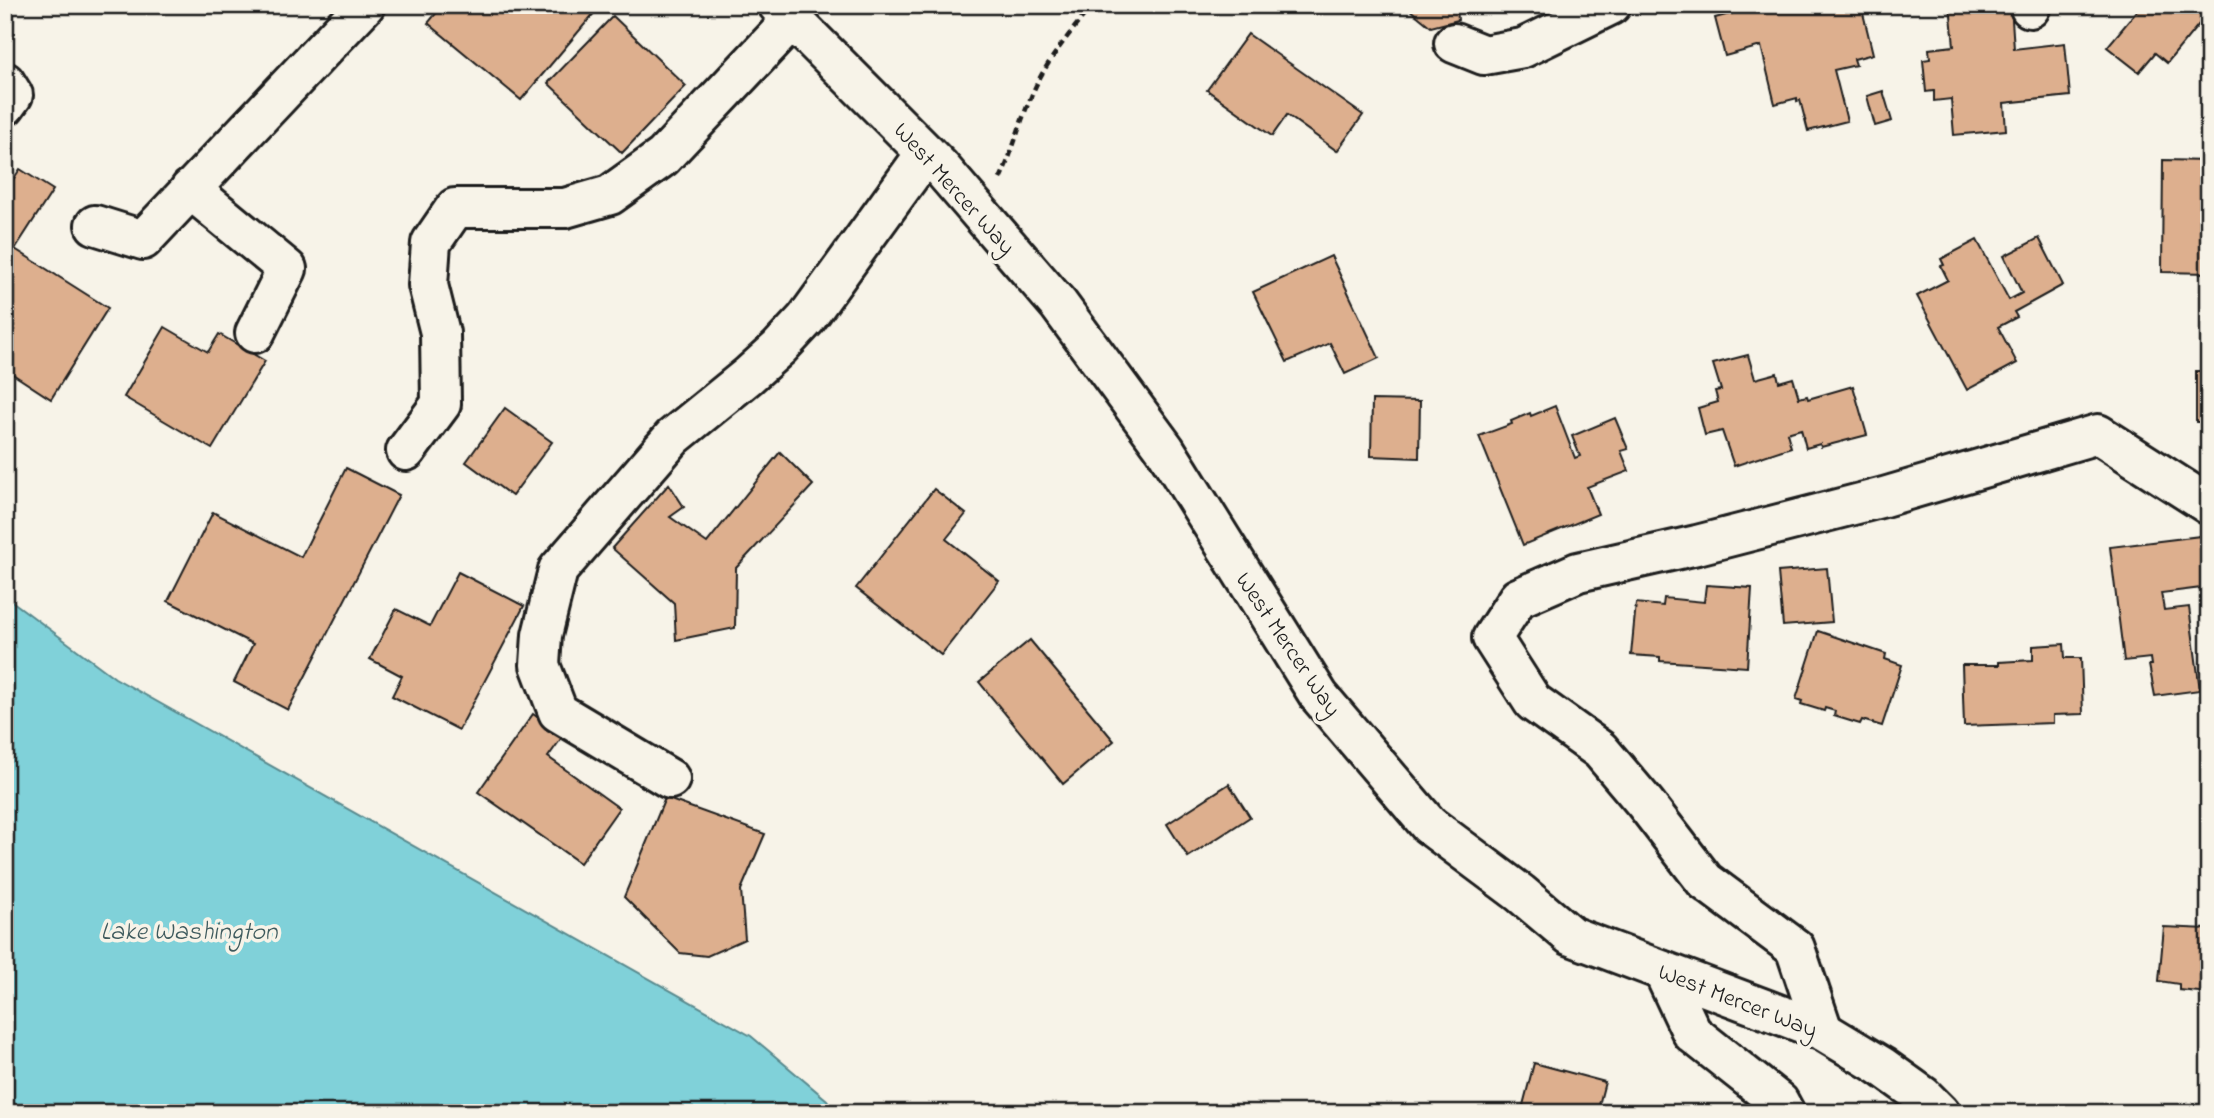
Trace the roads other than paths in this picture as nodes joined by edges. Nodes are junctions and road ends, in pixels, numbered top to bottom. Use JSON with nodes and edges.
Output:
{"nodes":[{"id":1,"x":365,"y":5,"type":"edge"},
{"id":2,"x":1611,"y":5,"type":"edge"},
{"id":3,"x":786,"y":12,"type":"edge"},
{"id":4,"x":1454,"y":43,"type":"dead end"},
{"id":5,"x":5,"y":82,"type":"edge"},
{"id":6,"x":5,"y":106,"type":"edge"},
{"id":7,"x":926,"y":153,"type":"junction"},
{"id":8,"x":190,"y":190,"type":"junction"},
{"id":9,"x":95,"y":225,"type":"dead end"},
{"id":10,"x":255,"y":333,"type":"dead end"},
{"id":11,"x":405,"y":451,"type":"dead end"},
{"id":12,"x":2209,"y":505,"type":"edge"},
{"id":13,"x":670,"y":779,"type":"dead end"},
{"id":14,"x":1663,"y":971,"type":"junction"},
{"id":15,"x":1823,"y":1031,"type":"junction"},
{"id":16,"x":1785,"y":1113,"type":"edge"},
{"id":17,"x":1940,"y":1113,"type":"edge"}],
"edges":[{"from":1,"to":8,"type":"street"},
{"from":2,"to":4,"type":"street"},
{"from":3,"to":7,"type":"street","name":"West Mercer Way"},
{"from":3,"to":11,"type":"street"},
{"from":5,"to":6,"type":"street"},
{"from":7,"to":13,"type":"street"},
{"from":7,"to":14,"type":"street","name":"West Mercer Way"},
{"from":8,"to":9,"type":"street"},
{"from":8,"to":10,"type":"street"},
{"from":12,"to":15,"type":"street"},
{"from":14,"to":15,"type":"street","name":"West Mercer Way"},
{"from":14,"to":16,"type":"street"},
{"from":15,"to":17,"type":"street","name":"West Mercer Way"}]}
